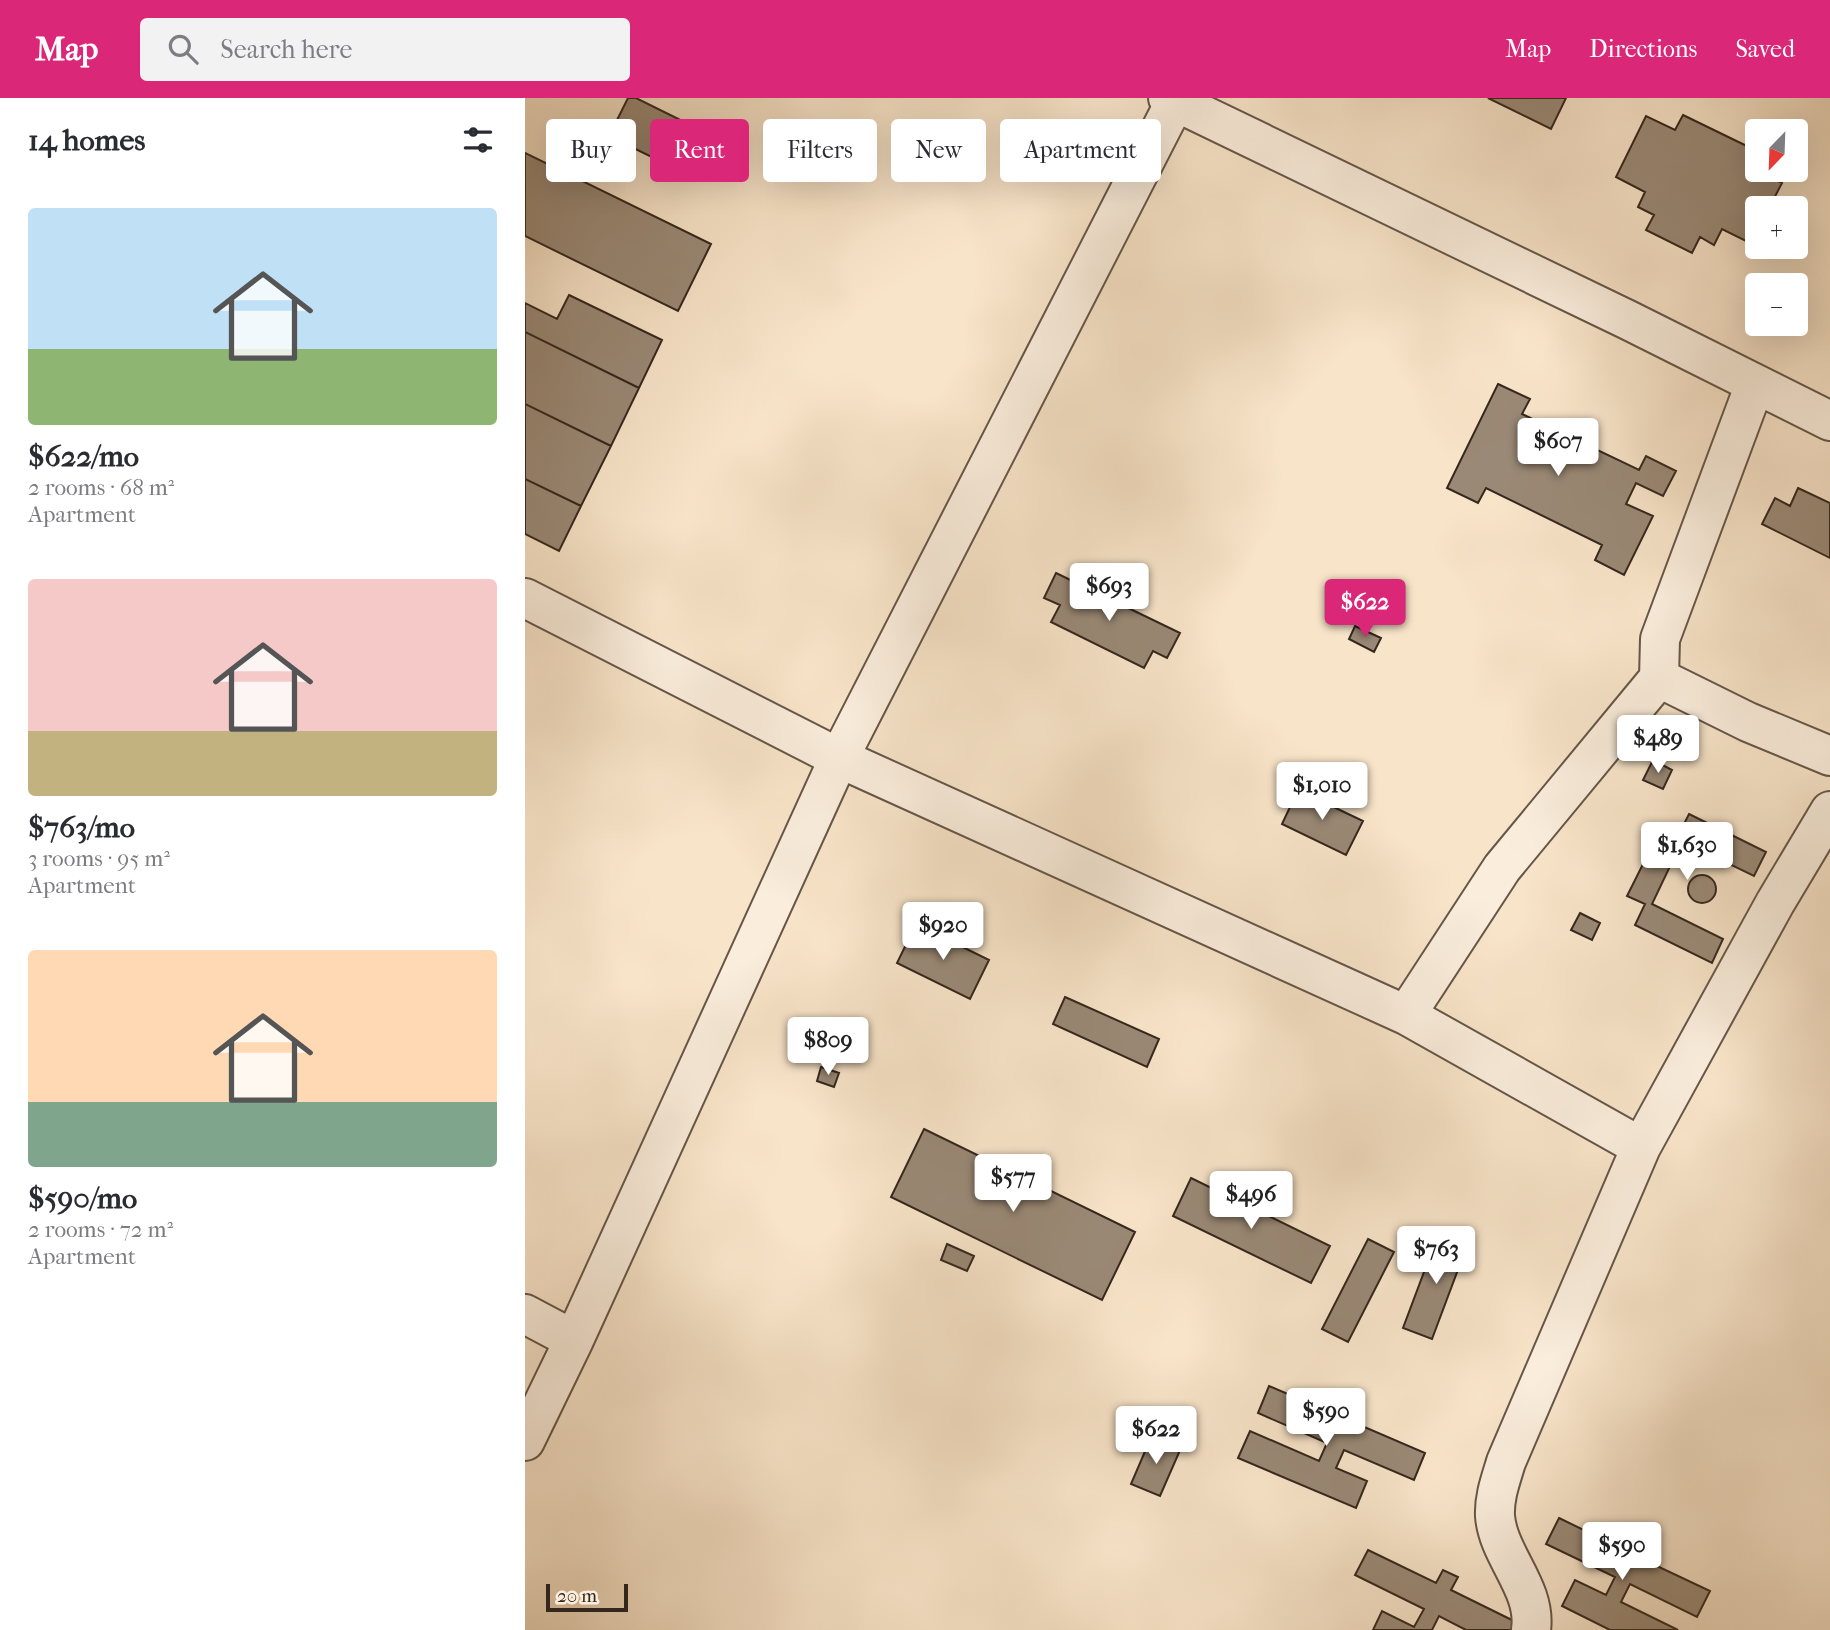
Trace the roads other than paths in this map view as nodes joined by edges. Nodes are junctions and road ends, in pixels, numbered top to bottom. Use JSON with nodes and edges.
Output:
{"nodes":[{"id":1,"x":1173,"y":99,"type":"edge"},
{"id":2,"x":1755,"y":384,"type":"junction"},
{"id":3,"x":1830,"y":421,"type":"edge"},
{"id":4,"x":525,"y":598,"type":"edge"},
{"id":5,"x":1659,"y":678,"type":"junction"},
{"id":6,"x":1830,"y":756,"type":"edge"},
{"id":7,"x":839,"y":758,"type":"junction"},
{"id":8,"x":1830,"y":811,"type":"edge"},
{"id":9,"x":1406,"y":1015,"type":"junction"},
{"id":10,"x":1641,"y":1147,"type":"junction"},
{"id":11,"x":525,"y":1314,"type":"edge"},
{"id":12,"x":574,"y":1340,"type":"junction"},
{"id":13,"x":525,"y":1441,"type":"edge"},
{"id":14,"x":1531,"y":1630,"type":"edge"}],
"edges":[{"from":1,"to":2,"type":"lane"},
{"from":1,"to":7,"type":"lane"},
{"from":2,"to":3,"type":"lane"},
{"from":2,"to":5,"type":"lane"},
{"from":4,"to":7,"type":"lane"},
{"from":5,"to":6,"type":"lane"},
{"from":5,"to":9,"type":"lane"},
{"from":7,"to":9,"type":"lane"},
{"from":7,"to":12,"type":"lane"},
{"from":8,"to":10,"type":"lane"},
{"from":9,"to":10,"type":"lane"},
{"from":10,"to":14,"type":"lane"},
{"from":11,"to":12,"type":"lane"},
{"from":12,"to":13,"type":"lane"}]}
